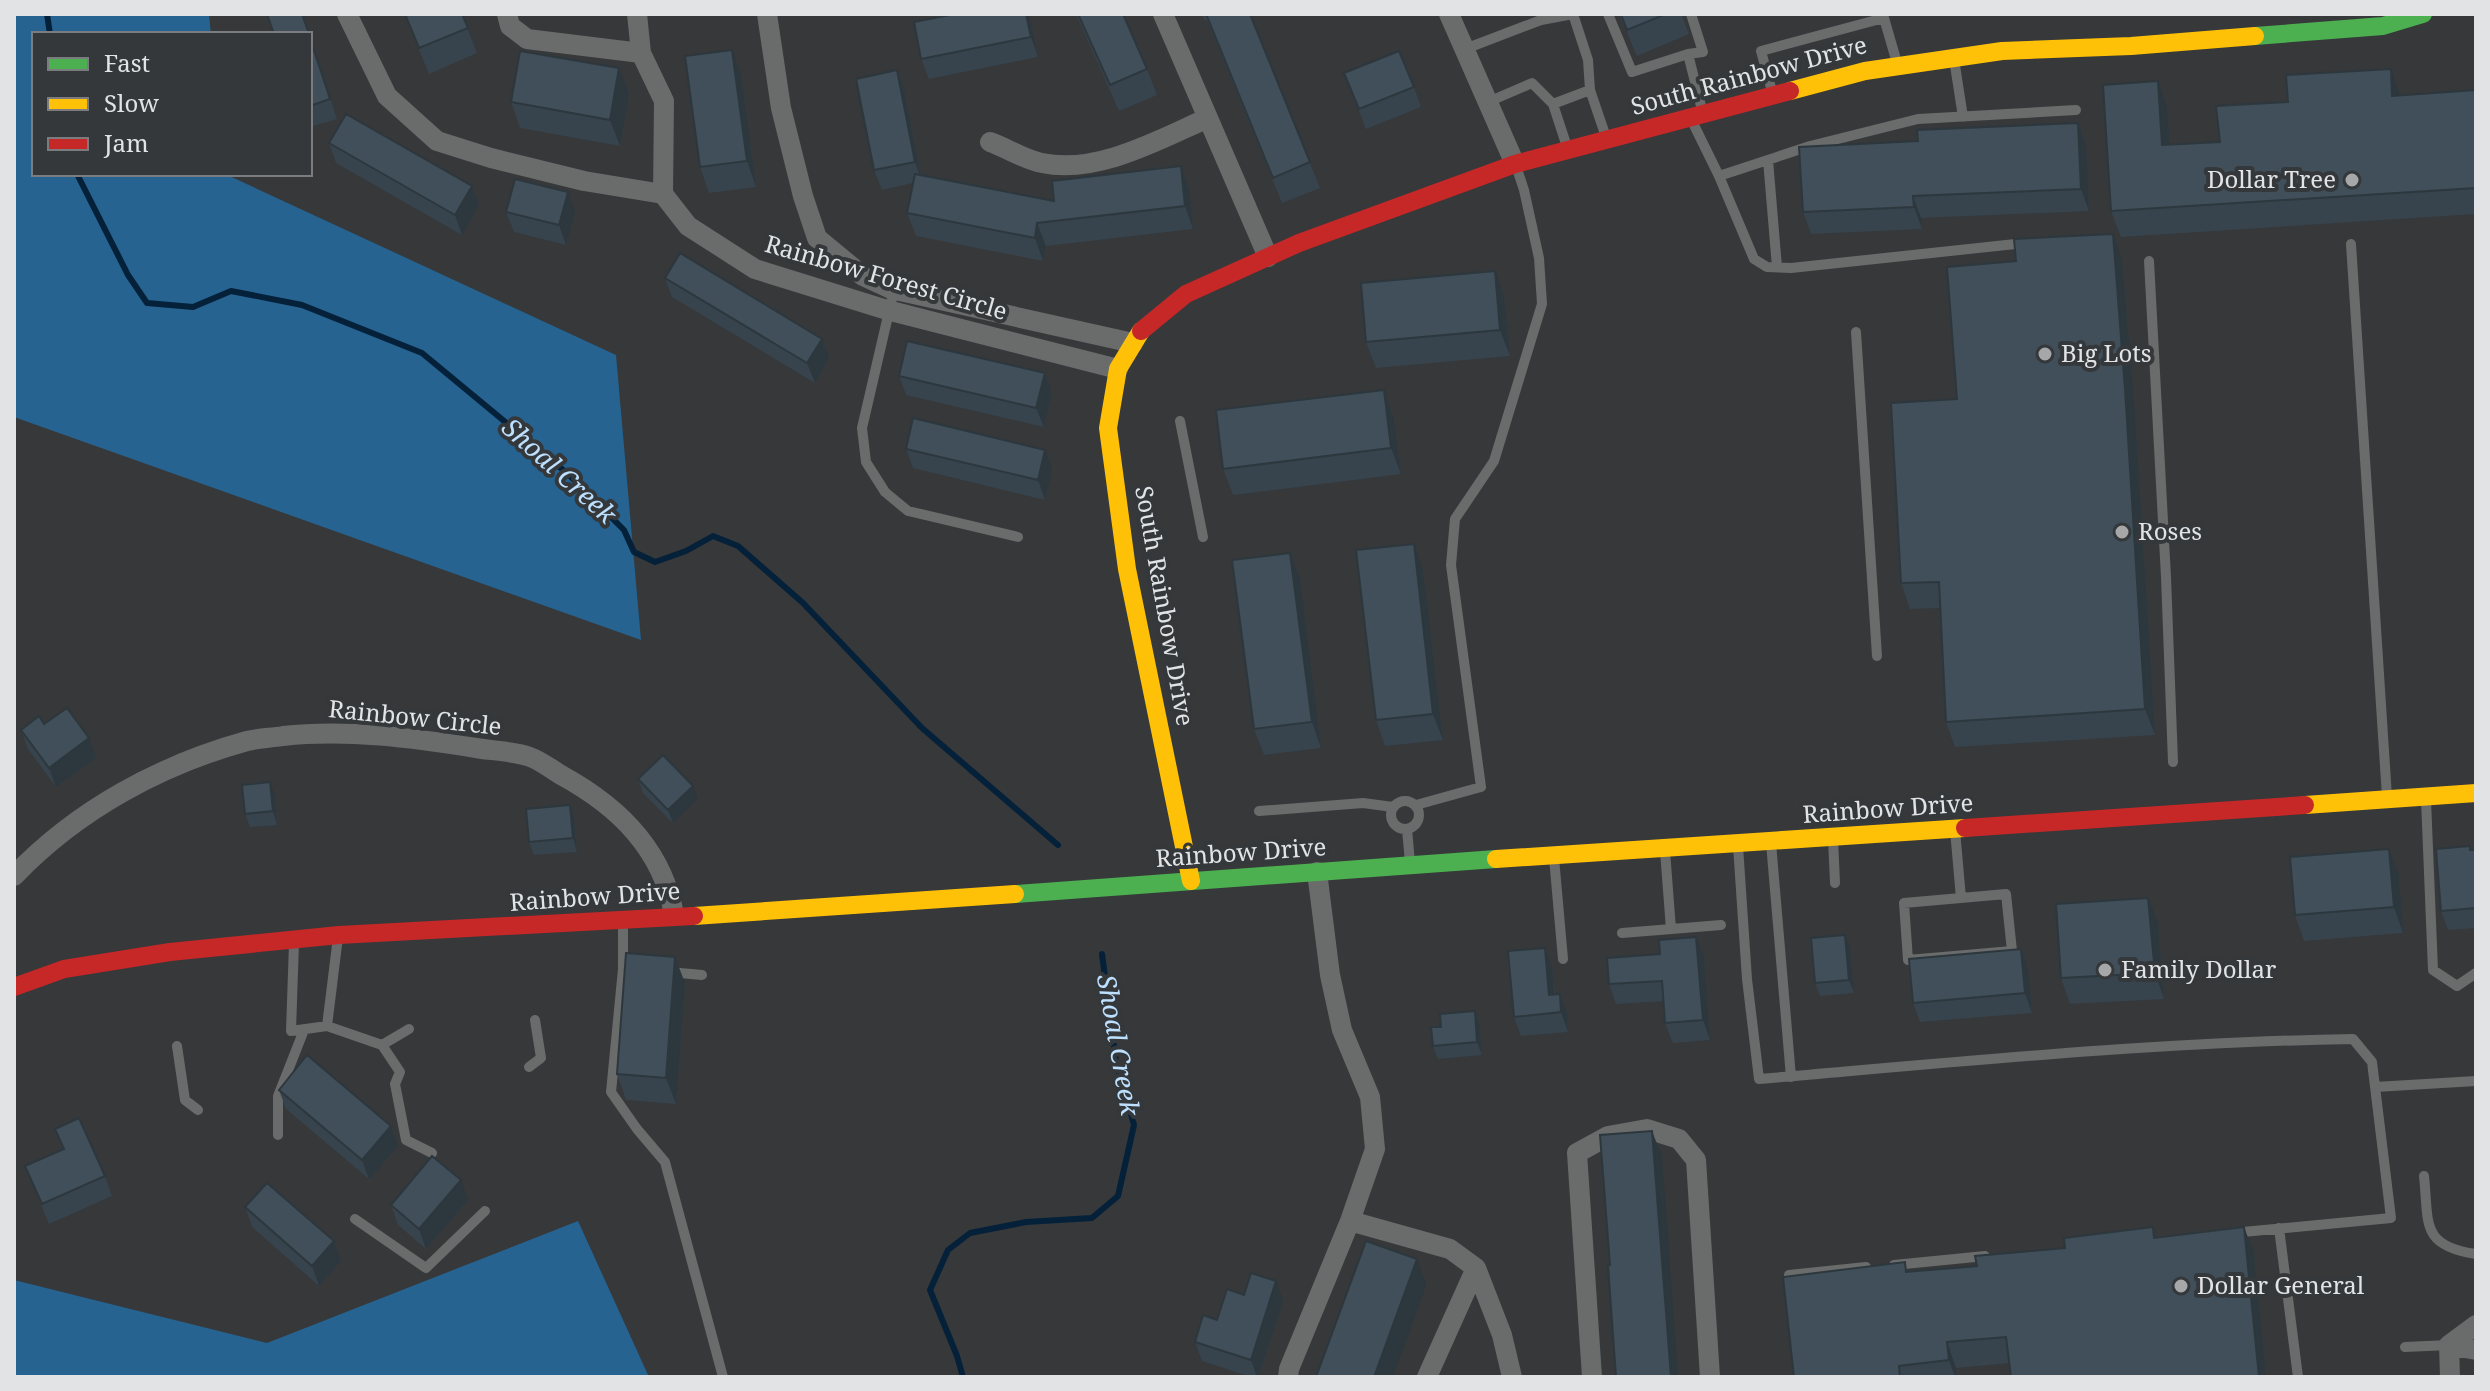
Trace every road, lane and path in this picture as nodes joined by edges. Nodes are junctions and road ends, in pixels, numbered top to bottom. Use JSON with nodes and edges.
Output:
{"nodes":[{"id":1,"x":347,"y":14,"type":"edge"},
{"id":2,"x":507,"y":14,"type":"edge"},
{"id":3,"x":637,"y":14,"type":"edge"},
{"id":4,"x":767,"y":14,"type":"edge"},
{"id":5,"x":1163,"y":14,"type":"edge"},
{"id":6,"x":1449,"y":14,"type":"edge"},
{"id":7,"x":1608,"y":14,"type":"edge"},
{"id":8,"x":1691,"y":14,"type":"edge"},
{"id":9,"x":2423,"y":14,"type":"edge"},
{"id":10,"x":2384,"y":19,"type":"edge"},
{"id":11,"x":1465,"y":49,"type":"junction"},
{"id":12,"x":641,"y":53,"type":"junction"},
{"id":13,"x":1688,"y":54,"type":"junction"},
{"id":14,"x":1954,"y":57,"type":"junction"},
{"id":15,"x":1898,"y":65,"type":"junction"},
{"id":16,"x":1590,"y":90,"type":"junction"},
{"id":17,"x":1773,"y":95,"type":"junction"},
{"id":18,"x":1488,"y":102,"type":"junction"},
{"id":19,"x":1553,"y":104,"type":"junction"},
{"id":20,"x":2076,"y":110,"type":"dead end"},
{"id":21,"x":1696,"y":116,"type":"junction"},
{"id":22,"x":1963,"y":117,"type":"junction"},
{"id":23,"x":1208,"y":118,"type":"junction"},
{"id":24,"x":1607,"y":140,"type":"junction"},
{"id":25,"x":990,"y":142,"type":"dead end"},
{"id":26,"x":1569,"y":151,"type":"junction"},
{"id":27,"x":1768,"y":160,"type":"junction"},
{"id":28,"x":1515,"y":164,"type":"junction"},
{"id":29,"x":1719,"y":176,"type":"junction"},
{"id":30,"x":663,"y":194,"type":"junction"},
{"id":31,"x":2037,"y":242,"type":"edge"},
{"id":32,"x":2351,"y":244,"type":"dead end"},
{"id":33,"x":1268,"y":257,"type":"junction"},
{"id":34,"x":2149,"y":261,"type":"dead end"},
{"id":35,"x":1777,"y":267,"type":"junction"},
{"id":36,"x":894,"y":290,"type":"junction"},
{"id":37,"x":890,"y":311,"type":"junction"},
{"id":38,"x":1856,"y":332,"type":"dead end"},
{"id":39,"x":1133,"y":343,"type":"junction"},
{"id":40,"x":1118,"y":369,"type":"junction"},
{"id":41,"x":1180,"y":421,"type":"dead end"},
{"id":42,"x":1018,"y":537,"type":"dead end"},
{"id":43,"x":1203,"y":537,"type":"dead end"},
{"id":44,"x":1877,"y":656,"type":"dead end"},
{"id":45,"x":2173,"y":762,"type":"dead end"},
{"id":46,"x":2476,"y":793,"type":"edge"},
{"id":47,"x":2426,"y":796,"type":"junction"},
{"id":48,"x":2387,"y":799,"type":"junction"},
{"id":49,"x":1416,"y":805,"type":"junction"},
{"id":50,"x":1393,"y":807,"type":"junction"},
{"id":51,"x":1259,"y":811,"type":"dead end"},
{"id":52,"x":1954,"y":828,"type":"junction"},
{"id":53,"x":1407,"y":829,"type":"junction"},
{"id":54,"x":1833,"y":837,"type":"junction"},
{"id":55,"x":1771,"y":841,"type":"junction"},
{"id":56,"x":1738,"y":844,"type":"junction"},
{"id":57,"x":1665,"y":849,"type":"junction"},
{"id":58,"x":1554,"y":856,"type":"junction"},
{"id":59,"x":1411,"y":865,"type":"junction"},
{"id":60,"x":1317,"y":872,"type":"junction"},
{"id":61,"x":14,"y":876,"type":"edge"},
{"id":62,"x":1191,"y":881,"type":"junction"},
{"id":63,"x":1835,"y":883,"type":"dead end"},
{"id":64,"x":1961,"y":898,"type":"junction"},
{"id":65,"x":674,"y":915,"type":"junction"},
{"id":66,"x":623,"y":919,"type":"junction"},
{"id":67,"x":1721,"y":925,"type":"dead end"},
{"id":68,"x":1671,"y":929,"type":"junction"},
{"id":69,"x":1622,"y":933,"type":"dead end"},
{"id":70,"x":339,"y":935,"type":"junction"},
{"id":71,"x":294,"y":939,"type":"junction"},
{"id":72,"x":1563,"y":959,"type":"dead end"},
{"id":73,"x":623,"y":969,"type":"junction"},
{"id":74,"x":639,"y":970,"type":"edge"},
{"id":75,"x":655,"y":971,"type":"edge"},
{"id":76,"x":2476,"y":973,"type":"edge"},
{"id":77,"x":702,"y":975,"type":"dead end"},
{"id":78,"x":14,"y":987,"type":"edge"},
{"id":79,"x":535,"y":1020,"type":"dead end"},
{"id":80,"x":327,"y":1026,"type":"junction"},
{"id":81,"x":409,"y":1029,"type":"dead end"},
{"id":82,"x":304,"y":1030,"type":"junction"},
{"id":83,"x":382,"y":1045,"type":"junction"},
{"id":84,"x":177,"y":1046,"type":"dead end"},
{"id":85,"x":529,"y":1067,"type":"dead end"},
{"id":86,"x":1791,"y":1077,"type":"junction"},
{"id":87,"x":2476,"y":1081,"type":"edge"},
{"id":88,"x":2375,"y":1087,"type":"junction"},
{"id":89,"x":198,"y":1110,"type":"dead end"},
{"id":90,"x":278,"y":1135,"type":"dead end"},
{"id":91,"x":432,"y":1153,"type":"edge"},
{"id":92,"x":2424,"y":1176,"type":"dead end"},
{"id":93,"x":485,"y":1211,"type":"dead end"},
{"id":94,"x":355,"y":1219,"type":"dead end"},
{"id":95,"x":1350,"y":1221,"type":"junction"},
{"id":96,"x":2279,"y":1228,"type":"junction"},
{"id":97,"x":2218,"y":1234,"type":"edge"},
{"id":98,"x":2476,"y":1254,"type":"edge"},
{"id":99,"x":1998,"y":1255,"type":"edge"},
{"id":100,"x":1476,"y":1268,"type":"junction"},
{"id":101,"x":1789,"y":1275,"type":"edge"},
{"id":102,"x":2476,"y":1325,"type":"edge"},
{"id":103,"x":2449,"y":1345,"type":"junction"},
{"id":104,"x":2405,"y":1347,"type":"dead end"},
{"id":105,"x":2476,"y":1350,"type":"edge"},
{"id":106,"x":723,"y":1377,"type":"edge"},
{"id":107,"x":1288,"y":1377,"type":"edge"},
{"id":108,"x":1427,"y":1377,"type":"edge"},
{"id":109,"x":1512,"y":1377,"type":"edge"},
{"id":110,"x":1592,"y":1377,"type":"edge"},
{"id":111,"x":1710,"y":1377,"type":"edge"},
{"id":112,"x":2298,"y":1377,"type":"edge"},
{"id":113,"x":2450,"y":1377,"type":"edge"}],
"edges":[{"from":1,"to":30,"type":"street"},
{"from":2,"to":12,"type":"street"},
{"from":3,"to":12,"type":"street"},
{"from":4,"to":36,"type":"street"},
{"from":5,"to":23,"type":"street"},
{"from":6,"to":11,"type":"street"},
{"from":7,"to":13,"type":"lane"},
{"from":8,"to":13,"type":"lane"},
{"from":9,"to":10,"type":"street","name":"South Rainbow Drive"},
{"from":10,"to":14,"type":"street","name":"South Rainbow Drive"},
{"from":11,"to":16,"type":"lane"},
{"from":11,"to":18,"type":"street"},
{"from":12,"to":30,"type":"street"},
{"from":13,"to":21,"type":"lane"},
{"from":14,"to":15,"type":"street","name":"South Rainbow Drive"},
{"from":14,"to":22,"type":"lane"},
{"from":15,"to":17,"type":"street","name":"South Rainbow Drive"},
{"from":15,"to":17,"type":"lane"},
{"from":16,"to":19,"type":"lane"},
{"from":16,"to":24,"type":"lane"},
{"from":17,"to":21,"type":"street","name":"South Rainbow Drive"},
{"from":18,"to":19,"type":"lane"},
{"from":18,"to":28,"type":"street"},
{"from":19,"to":26,"type":"lane"},
{"from":20,"to":22,"type":"lane"},
{"from":21,"to":24,"type":"street","name":"South Rainbow Drive"},
{"from":21,"to":29,"type":"lane"},
{"from":22,"to":27,"type":"lane"},
{"from":23,"to":25,"type":"street"},
{"from":23,"to":33,"type":"street"},
{"from":24,"to":26,"type":"street","name":"South Rainbow Drive"},
{"from":26,"to":28,"type":"street","name":"South Rainbow Drive"},
{"from":27,"to":29,"type":"lane"},
{"from":27,"to":35,"type":"lane"},
{"from":28,"to":33,"type":"street","name":"South Rainbow Drive"},
{"from":28,"to":49,"type":"lane"},
{"from":29,"to":35,"type":"lane"},
{"from":30,"to":37,"type":"street","name":"Rainbow Forest Circle"},
{"from":31,"to":35,"type":"lane"},
{"from":32,"to":48,"type":"lane"},
{"from":33,"to":39,"type":"street","name":"South Rainbow Drive"},
{"from":34,"to":45,"type":"lane"},
{"from":36,"to":37,"type":"lane"},
{"from":36,"to":39,"type":"street"},
{"from":37,"to":40,"type":"street","name":"Rainbow Forest Circle"},
{"from":37,"to":42,"type":"lane"},
{"from":38,"to":44,"type":"lane"},
{"from":39,"to":40,"type":"street","name":"South Rainbow Drive"},
{"from":40,"to":62,"type":"street","name":"South Rainbow Drive"},
{"from":41,"to":43,"type":"lane"},
{"from":46,"to":47,"type":"street","name":"Rainbow Drive"},
{"from":47,"to":48,"type":"street","name":"Rainbow Drive"},
{"from":47,"to":76,"type":"lane"},
{"from":48,"to":52,"type":"street","name":"Rainbow Drive"},
{"from":49,"to":50,"type":"lane"},
{"from":49,"to":53,"type":"lane"},
{"from":50,"to":51,"type":"lane"},
{"from":50,"to":53,"type":"lane"},
{"from":52,"to":54,"type":"street","name":"Rainbow Drive"},
{"from":52,"to":64,"type":"lane"},
{"from":53,"to":59,"type":"lane"},
{"from":54,"to":55,"type":"street","name":"Rainbow Drive"},
{"from":54,"to":63,"type":"lane"},
{"from":55,"to":56,"type":"street","name":"Rainbow Drive"},
{"from":55,"to":86,"type":"lane"},
{"from":56,"to":57,"type":"street","name":"Rainbow Drive"},
{"from":56,"to":86,"type":"lane"},
{"from":57,"to":58,"type":"street","name":"Rainbow Drive"},
{"from":57,"to":68,"type":"lane"},
{"from":58,"to":59,"type":"street","name":"Rainbow Drive"},
{"from":58,"to":72,"type":"lane"},
{"from":59,"to":60,"type":"street","name":"Rainbow Drive"},
{"from":60,"to":62,"type":"street","name":"Rainbow Drive"},
{"from":60,"to":95,"type":"street"},
{"from":61,"to":65,"type":"street","name":"Rainbow Circle"},
{"from":62,"to":65,"type":"street","name":"Rainbow Drive"},
{"from":64,"to":64,"type":"lane"},
{"from":65,"to":66,"type":"street","name":"Rainbow Drive"},
{"from":66,"to":70,"type":"street","name":"Rainbow Drive"},
{"from":66,"to":73,"type":"lane"},
{"from":67,"to":68,"type":"lane"},
{"from":68,"to":69,"type":"lane"},
{"from":70,"to":71,"type":"street","name":"Rainbow Drive"},
{"from":70,"to":80,"type":"lane"},
{"from":71,"to":78,"type":"street","name":"Rainbow Drive"},
{"from":71,"to":82,"type":"lane"},
{"from":73,"to":74,"type":"lane"},
{"from":73,"to":106,"type":"lane"},
{"from":75,"to":77,"type":"lane"},
{"from":79,"to":85,"type":"lane"},
{"from":80,"to":82,"type":"lane"},
{"from":80,"to":83,"type":"lane"},
{"from":81,"to":83,"type":"lane"},
{"from":82,"to":90,"type":"lane"},
{"from":83,"to":91,"type":"lane"},
{"from":84,"to":89,"type":"lane"},
{"from":86,"to":88,"type":"lane"},
{"from":87,"to":88,"type":"lane"},
{"from":88,"to":96,"type":"lane"},
{"from":92,"to":98,"type":"lane"},
{"from":93,"to":94,"type":"lane"},
{"from":95,"to":100,"type":"street"},
{"from":95,"to":107,"type":"street"},
{"from":96,"to":97,"type":"lane"},
{"from":96,"to":112,"type":"lane"},
{"from":99,"to":101,"type":"lane"},
{"from":100,"to":108,"type":"street"},
{"from":100,"to":109,"type":"street"},
{"from":102,"to":103,"type":"street"},
{"from":103,"to":104,"type":"lane"},
{"from":103,"to":105,"type":"street"},
{"from":103,"to":113,"type":"street"},
{"from":110,"to":111,"type":"street"}]}
